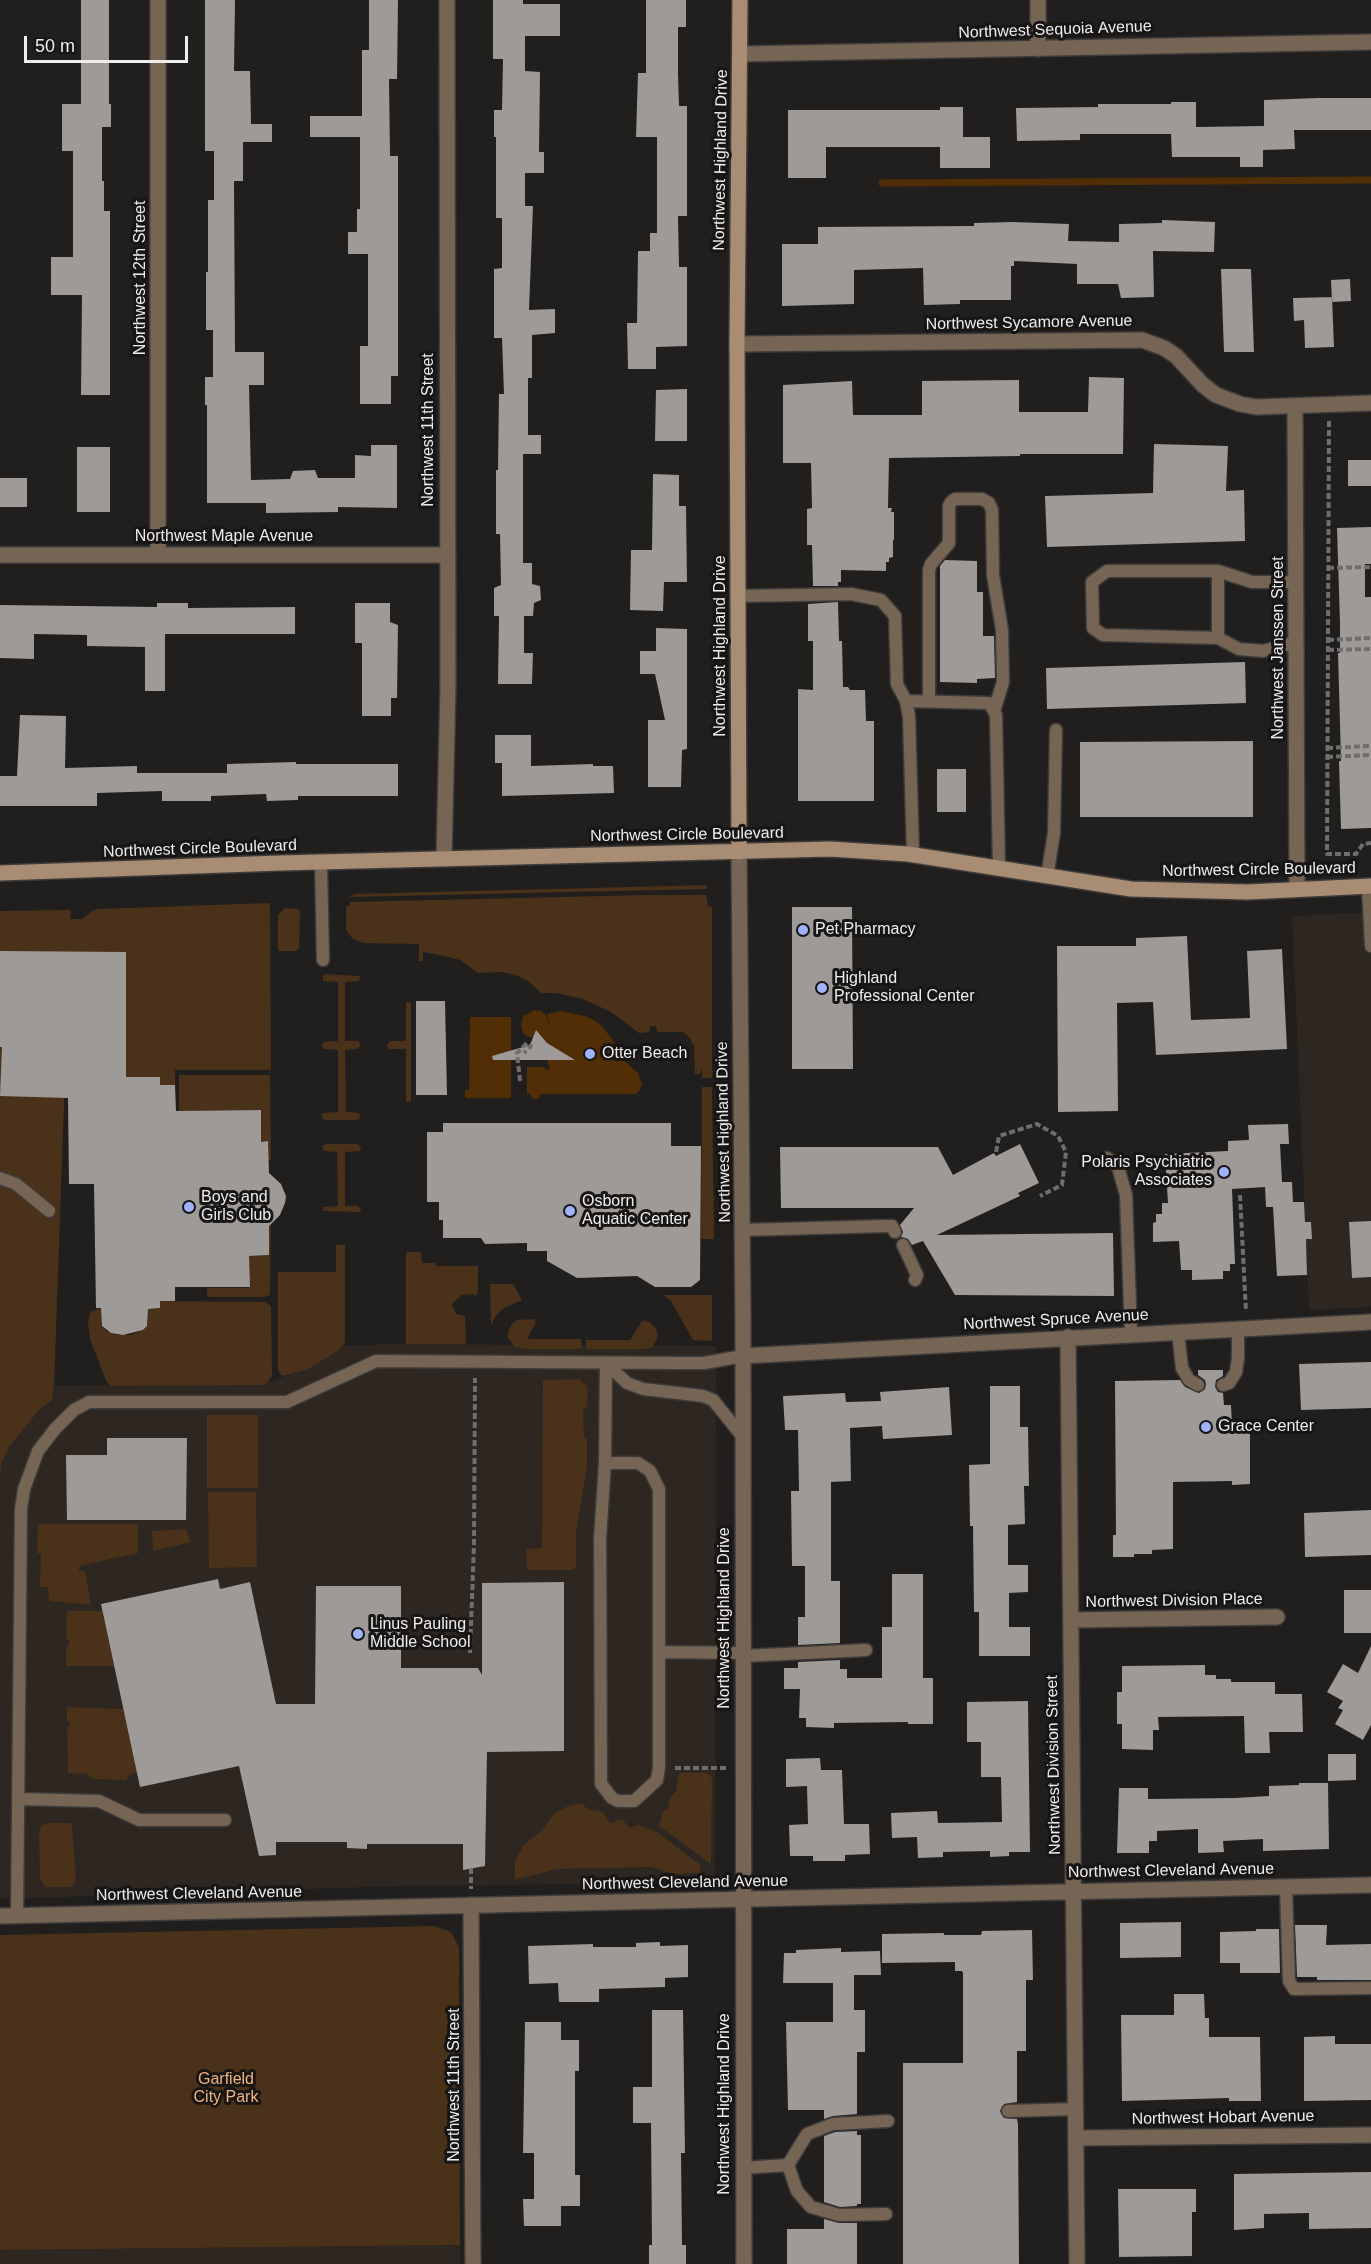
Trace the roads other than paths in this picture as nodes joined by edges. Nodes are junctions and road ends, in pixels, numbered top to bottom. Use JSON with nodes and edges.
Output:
{"nodes":[{"id":1,"x":159,"y":0,"type":"edge"},
{"id":2,"x":447,"y":0,"type":"edge"},
{"id":3,"x":740,"y":0,"type":"edge"},
{"id":4,"x":1038,"y":0,"type":"edge"},
{"id":5,"x":1371,"y":42,"type":"edge"},
{"id":6,"x":1038,"y":49,"type":"junction"},
{"id":7,"x":740,"y":54,"type":"junction"},
{"id":8,"x":737,"y":344,"type":"junction"},
{"id":9,"x":1371,"y":403,"type":"edge"},
{"id":10,"x":1295,"y":406,"type":"junction"},
{"id":11,"x":0,"y":555,"type":"edge"},
{"id":12,"x":158,"y":555,"type":"junction"},
{"id":13,"x":448,"y":555,"type":"junction"},
{"id":14,"x":1218,"y":571,"type":"junction"},
{"id":15,"x":1297,"y":582,"type":"junction"},
{"id":16,"x":739,"y":596,"type":"junction"},
{"id":17,"x":1218,"y":638,"type":"junction"},
{"id":18,"x":1297,"y":642,"type":"junction"},
{"id":19,"x":906,"y":701,"type":"junction"},
{"id":20,"x":929,"y":701,"type":"junction"},
{"id":21,"x":994,"y":711,"type":"junction"},
{"id":22,"x":1056,"y":730,"type":"dead end"},
{"id":23,"x":739,"y":852,"type":"junction"},
{"id":24,"x":912,"y":854,"type":"junction"},
{"id":25,"x":444,"y":859,"type":"junction"},
{"id":26,"x":321,"y":862,"type":"junction"},
{"id":27,"x":999,"y":868,"type":"junction"},
{"id":28,"x":0,"y":873,"type":"edge"},
{"id":29,"x":1047,"y":877,"type":"junction"},
{"id":30,"x":1369,"y":886,"type":"edge"},
{"id":31,"x":1296,"y":889,"type":"junction"},
{"id":32,"x":1371,"y":946,"type":"edge"},
{"id":33,"x":323,"y":960,"type":"dead end"},
{"id":34,"x":1107,"y":1158,"type":"dead end"},
{"id":35,"x":0,"y":1178,"type":"edge"},
{"id":36,"x":49,"y":1210,"type":"dead end"},
{"id":37,"x":742,"y":1230,"type":"junction"},
{"id":38,"x":895,"y":1232,"type":"dead end"},
{"id":39,"x":903,"y":1245,"type":"dead end"},
{"id":40,"x":915,"y":1280,"type":"dead end"},
{"id":41,"x":1371,"y":1322,"type":"edge"},
{"id":42,"x":1242,"y":1329,"type":"junction"},
{"id":43,"x":1178,"y":1332,"type":"junction"},
{"id":44,"x":1131,"y":1334,"type":"junction"},
{"id":45,"x":1068,"y":1337,"type":"junction"},
{"id":46,"x":743,"y":1356,"type":"junction"},
{"id":47,"x":606,"y":1363,"type":"junction"},
{"id":48,"x":1198,"y":1385,"type":"dead end"},
{"id":49,"x":1223,"y":1385,"type":"dead end"},
{"id":50,"x":743,"y":1437,"type":"junction"},
{"id":51,"x":605,"y":1463,"type":"junction"},
{"id":52,"x":1277,"y":1617,"type":"dead end"},
{"id":53,"x":1071,"y":1620,"type":"junction"},
{"id":54,"x":866,"y":1650,"type":"dead end"},
{"id":55,"x":660,"y":1652,"type":"junction"},
{"id":56,"x":743,"y":1655,"type":"junction"},
{"id":57,"x":18,"y":1799,"type":"junction"},
{"id":58,"x":225,"y":1820,"type":"dead end"},
{"id":59,"x":1371,"y":1885,"type":"edge"},
{"id":60,"x":1286,"y":1887,"type":"junction"},
{"id":61,"x":1073,"y":1891,"type":"junction"},
{"id":62,"x":742,"y":1900,"type":"junction"},
{"id":63,"x":471,"y":1905,"type":"junction"},
{"id":64,"x":0,"y":1916,"type":"edge"},
{"id":65,"x":17,"y":1916,"type":"junction"},
{"id":66,"x":1371,"y":1988,"type":"edge"},
{"id":67,"x":1076,"y":2109,"type":"junction"},
{"id":68,"x":1008,"y":2111,"type":"dead end"},
{"id":69,"x":888,"y":2121,"type":"dead end"},
{"id":70,"x":1371,"y":2135,"type":"edge"},
{"id":71,"x":1076,"y":2138,"type":"junction"},
{"id":72,"x":788,"y":2165,"type":"junction"},
{"id":73,"x":743,"y":2168,"type":"junction"},
{"id":74,"x":886,"y":2214,"type":"dead end"},
{"id":75,"x":474,"y":2264,"type":"edge"},
{"id":76,"x":744,"y":2264,"type":"edge"},
{"id":77,"x":1077,"y":2264,"type":"edge"}],
"edges":[{"from":1,"to":12,"type":"street","name":"Northwest 12th Street"},
{"from":2,"to":13,"type":"street","name":"Northwest 11th Street"},
{"from":3,"to":7,"type":"main road","name":"Northwest Highland Drive"},
{"from":4,"to":6,"type":"street"},
{"from":5,"to":6,"type":"street","name":"Northwest Sequoia Avenue"},
{"from":6,"to":7,"type":"street","name":"Northwest Sequoia Avenue"},
{"from":7,"to":8,"type":"main road","name":"Northwest Highland Drive"},
{"from":8,"to":10,"type":"street","name":"Northwest Sycamore Avenue"},
{"from":8,"to":16,"type":"main road","name":"Northwest Highland Drive"},
{"from":9,"to":10,"type":"street","name":"Northwest Sycamore Avenue"},
{"from":10,"to":15,"type":"street","name":"Northwest Janssen Street"},
{"from":11,"to":12,"type":"street","name":"Northwest Maple Avenue"},
{"from":12,"to":13,"type":"street","name":"Northwest Maple Avenue"},
{"from":13,"to":25,"type":"street","name":"Northwest 11th Street"},
{"from":14,"to":15,"type":"lane"},
{"from":14,"to":17,"type":"lane"},
{"from":14,"to":17,"type":"lane"},
{"from":15,"to":18,"type":"street","name":"Northwest Janssen Street"},
{"from":16,"to":19,"type":"lane"},
{"from":16,"to":23,"type":"main road","name":"Northwest Highland Drive"},
{"from":17,"to":18,"type":"lane"},
{"from":18,"to":31,"type":"street","name":"Northwest Janssen Street"},
{"from":19,"to":20,"type":"lane"},
{"from":19,"to":24,"type":"lane"},
{"from":20,"to":21,"type":"lane"},
{"from":20,"to":21,"type":"lane"},
{"from":21,"to":27,"type":"lane"},
{"from":22,"to":29,"type":"lane"},
{"from":23,"to":24,"type":"main road","name":"Northwest Circle Boulevard"},
{"from":23,"to":25,"type":"main road","name":"Northwest Circle Boulevard"},
{"from":23,"to":37,"type":"street","name":"Northwest Highland Drive"},
{"from":24,"to":27,"type":"main road","name":"Northwest Circle Boulevard"},
{"from":25,"to":26,"type":"main road","name":"Northwest Circle Boulevard"},
{"from":26,"to":28,"type":"main road","name":"Northwest Circle Boulevard"},
{"from":26,"to":33,"type":"lane"},
{"from":27,"to":29,"type":"main road","name":"Northwest Circle Boulevard"},
{"from":29,"to":31,"type":"main road","name":"Northwest Circle Boulevard"},
{"from":30,"to":31,"type":"main road","name":"Northwest Circle Boulevard"},
{"from":30,"to":32,"type":"lane"},
{"from":34,"to":44,"type":"lane"},
{"from":35,"to":36,"type":"lane"},
{"from":37,"to":38,"type":"lane"},
{"from":37,"to":46,"type":"street","name":"Northwest Highland Drive"},
{"from":39,"to":40,"type":"lane"},
{"from":41,"to":42,"type":"street","name":"Northwest Spruce Avenue"},
{"from":42,"to":43,"type":"street","name":"Northwest Spruce Avenue"},
{"from":42,"to":49,"type":"lane"},
{"from":43,"to":44,"type":"street","name":"Northwest Spruce Avenue"},
{"from":43,"to":48,"type":"lane"},
{"from":44,"to":45,"type":"street","name":"Northwest Spruce Avenue"},
{"from":45,"to":46,"type":"street","name":"Northwest Spruce Avenue"},
{"from":45,"to":53,"type":"street","name":"Northwest Division Street"},
{"from":46,"to":47,"type":"lane"},
{"from":46,"to":50,"type":"street","name":"Northwest Highland Drive"},
{"from":47,"to":50,"type":"lane"},
{"from":47,"to":51,"type":"lane"},
{"from":47,"to":57,"type":"lane"},
{"from":50,"to":56,"type":"street","name":"Northwest Highland Drive"},
{"from":51,"to":55,"type":"lane"},
{"from":51,"to":55,"type":"lane"},
{"from":52,"to":53,"type":"street","name":"Northwest Division Place"},
{"from":53,"to":61,"type":"street","name":"Northwest Division Street"},
{"from":54,"to":56,"type":"lane"},
{"from":55,"to":56,"type":"lane"},
{"from":56,"to":62,"type":"street","name":"Northwest Highland Drive"},
{"from":57,"to":58,"type":"lane"},
{"from":57,"to":65,"type":"lane"},
{"from":59,"to":60,"type":"street","name":"Northwest Cleveland Avenue"},
{"from":60,"to":61,"type":"street","name":"Northwest Cleveland Avenue"},
{"from":60,"to":66,"type":"lane"},
{"from":61,"to":62,"type":"street","name":"Northwest Cleveland Avenue"},
{"from":61,"to":67,"type":"street","name":"Northwest Division Street"},
{"from":62,"to":63,"type":"street","name":"Northwest Cleveland Avenue"},
{"from":62,"to":73,"type":"street","name":"Northwest Highland Drive"},
{"from":63,"to":65,"type":"street","name":"Northwest Cleveland Avenue"},
{"from":63,"to":75,"type":"street","name":"Northwest 11th Street"},
{"from":64,"to":65,"type":"street","name":"Northwest Cleveland Avenue"},
{"from":67,"to":68,"type":"lane"},
{"from":67,"to":71,"type":"street","name":"Northwest Division Street"},
{"from":69,"to":72,"type":"lane"},
{"from":70,"to":71,"type":"street","name":"Northwest Hobart Avenue"},
{"from":71,"to":77,"type":"street","name":"Northwest Division Street"},
{"from":72,"to":73,"type":"lane"},
{"from":72,"to":74,"type":"lane"},
{"from":73,"to":76,"type":"street","name":"Northwest Highland Drive"}]}
